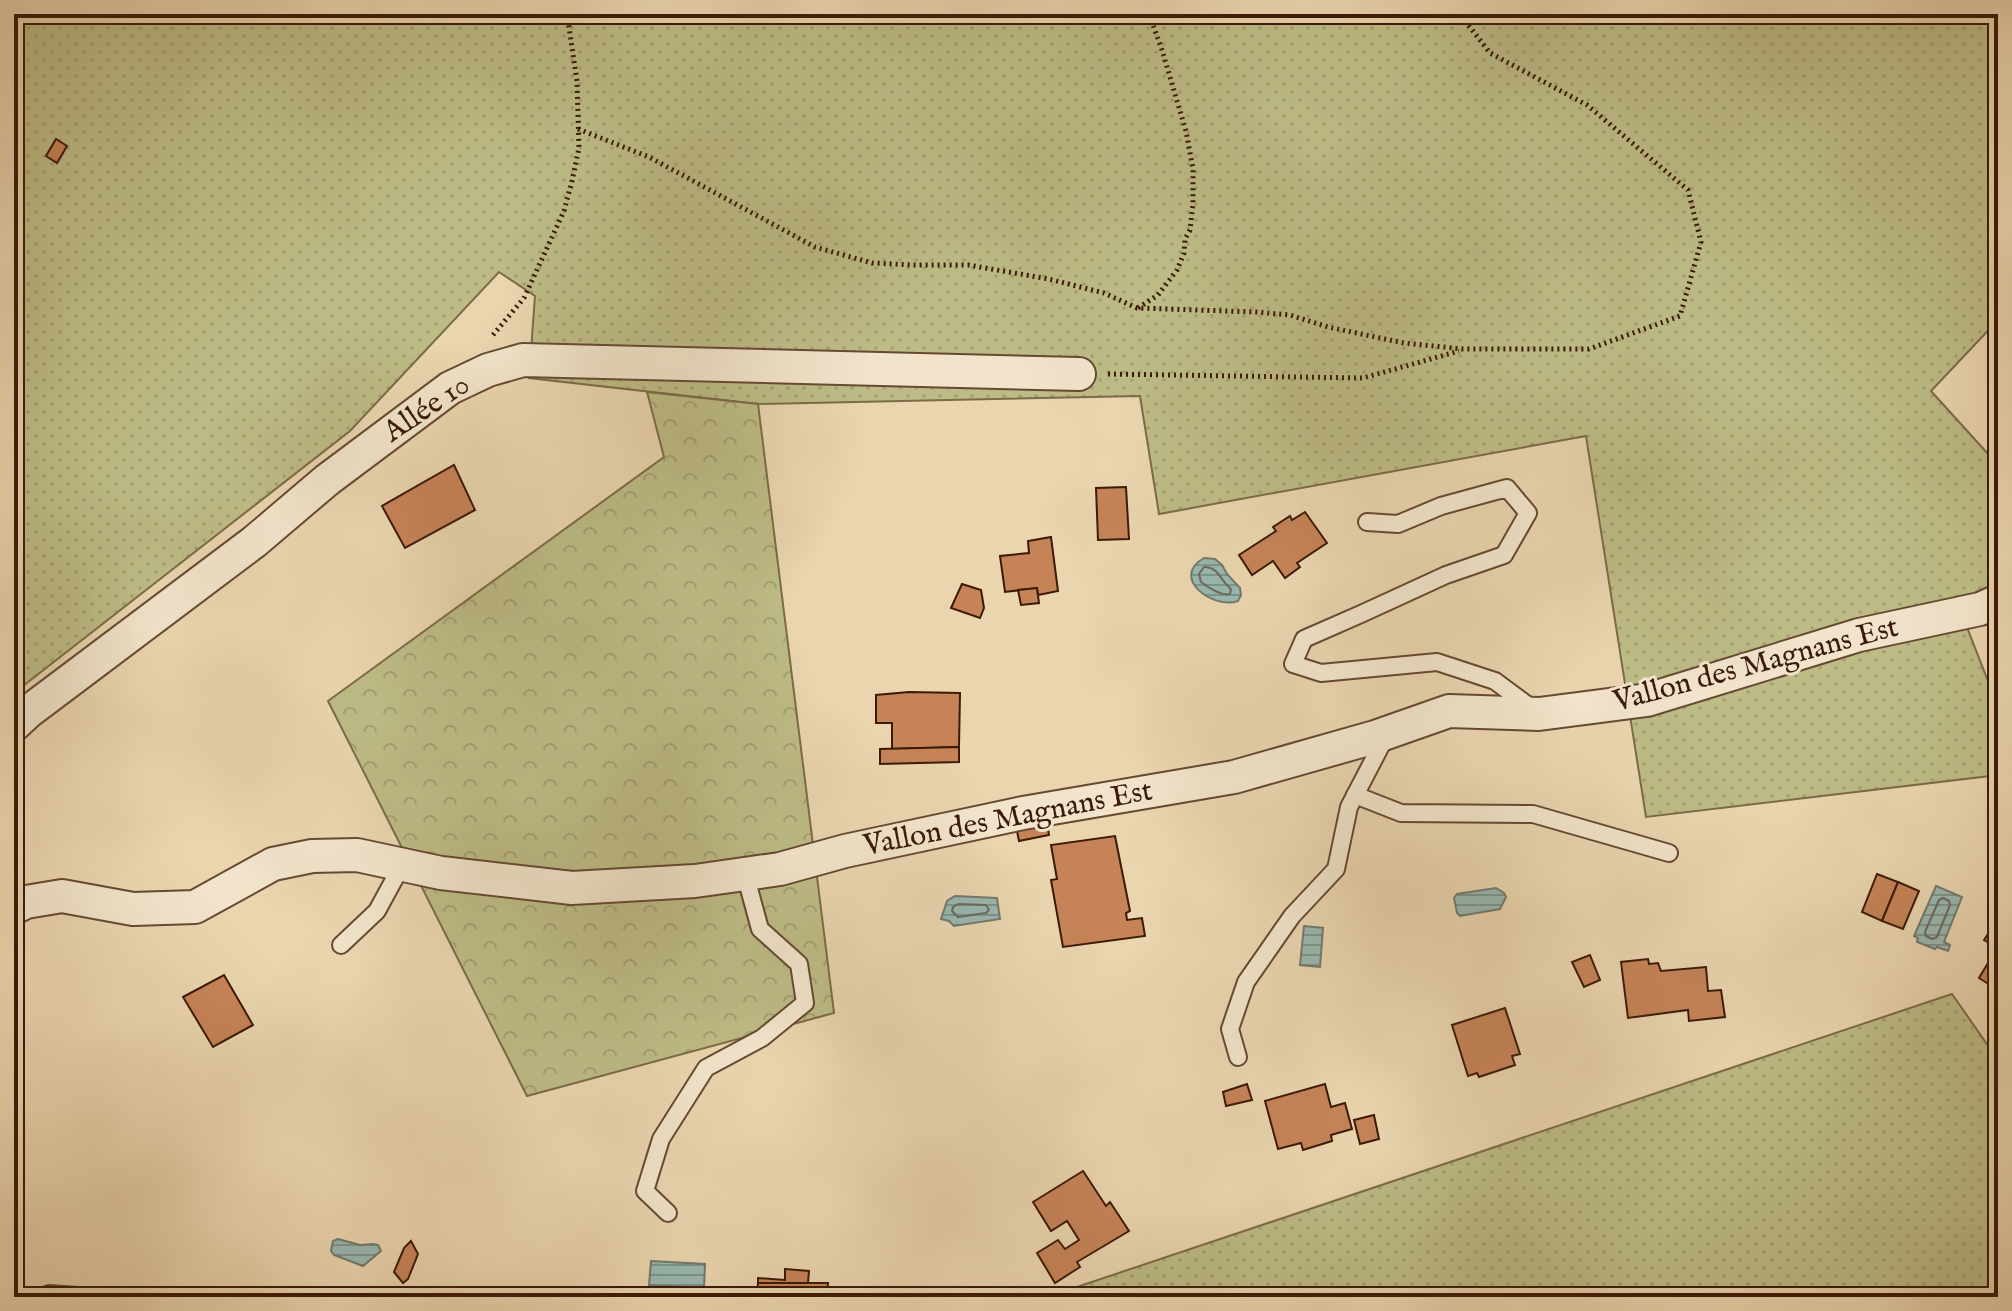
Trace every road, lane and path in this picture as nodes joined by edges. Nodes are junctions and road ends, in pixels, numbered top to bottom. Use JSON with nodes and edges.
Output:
{"nodes":[{"id":1,"x":567,"y":14,"type":"edge"},
{"id":2,"x":1149,"y":14,"type":"edge"},
{"id":3,"x":1460,"y":14,"type":"edge"},
{"id":4,"x":578,"y":129,"type":"junction"},
{"id":5,"x":1137,"y":308,"type":"junction"},
{"id":6,"x":487,"y":343,"type":"dead end"},
{"id":7,"x":1463,"y":349,"type":"junction"},
{"id":8,"x":1079,"y":374,"type":"joint"},
{"id":9,"x":1367,"y":522,"type":"dead end"},
{"id":10,"x":1998,"y":601,"type":"edge"},
{"id":11,"x":1539,"y":714,"type":"junction"},
{"id":12,"x":14,"y":725,"type":"edge"},
{"id":13,"x":1388,"y":732,"type":"junction"},
{"id":14,"x":1355,"y":795,"type":"junction"},
{"id":15,"x":1669,"y":853,"type":"dead end"},
{"id":16,"x":402,"y":865,"type":"junction"},
{"id":17,"x":745,"y":874,"type":"junction"},
{"id":18,"x":14,"y":908,"type":"edge"},
{"id":19,"x":341,"y":945,"type":"dead end"},
{"id":20,"x":1238,"y":1057,"type":"dead end"},
{"id":21,"x":668,"y":1213,"type":"dead end"},
{"id":22,"x":41,"y":1297,"type":"edge"},
{"id":23,"x":92,"y":1297,"type":"edge"}],
"edges":[{"from":1,"to":4,"type":"path"},
{"from":2,"to":5,"type":"path"},
{"from":3,"to":7,"type":"path"},
{"from":4,"to":5,"type":"path"},
{"from":4,"to":6,"type":"path"},
{"from":5,"to":7,"type":"path"},
{"from":7,"to":8,"type":"path"},
{"from":8,"to":12,"type":"street","name":"Allée 10"},
{"from":9,"to":11,"type":"lane"},
{"from":10,"to":11,"type":"street","name":"Vallon des Magnans Est"},
{"from":11,"to":13,"type":"street","name":"Vallon des Magnans Est"},
{"from":13,"to":14,"type":"lane"},
{"from":13,"to":17,"type":"street","name":"Vallon des Magnans Est"},
{"from":14,"to":15,"type":"lane"},
{"from":14,"to":20,"type":"lane"},
{"from":16,"to":17,"type":"street","name":"Vallon des Magnans Est"},
{"from":16,"to":18,"type":"street","name":"Vallon des Magnans Est"},
{"from":16,"to":19,"type":"lane"},
{"from":17,"to":21,"type":"lane"},
{"from":22,"to":23,"type":"lane"}]}
